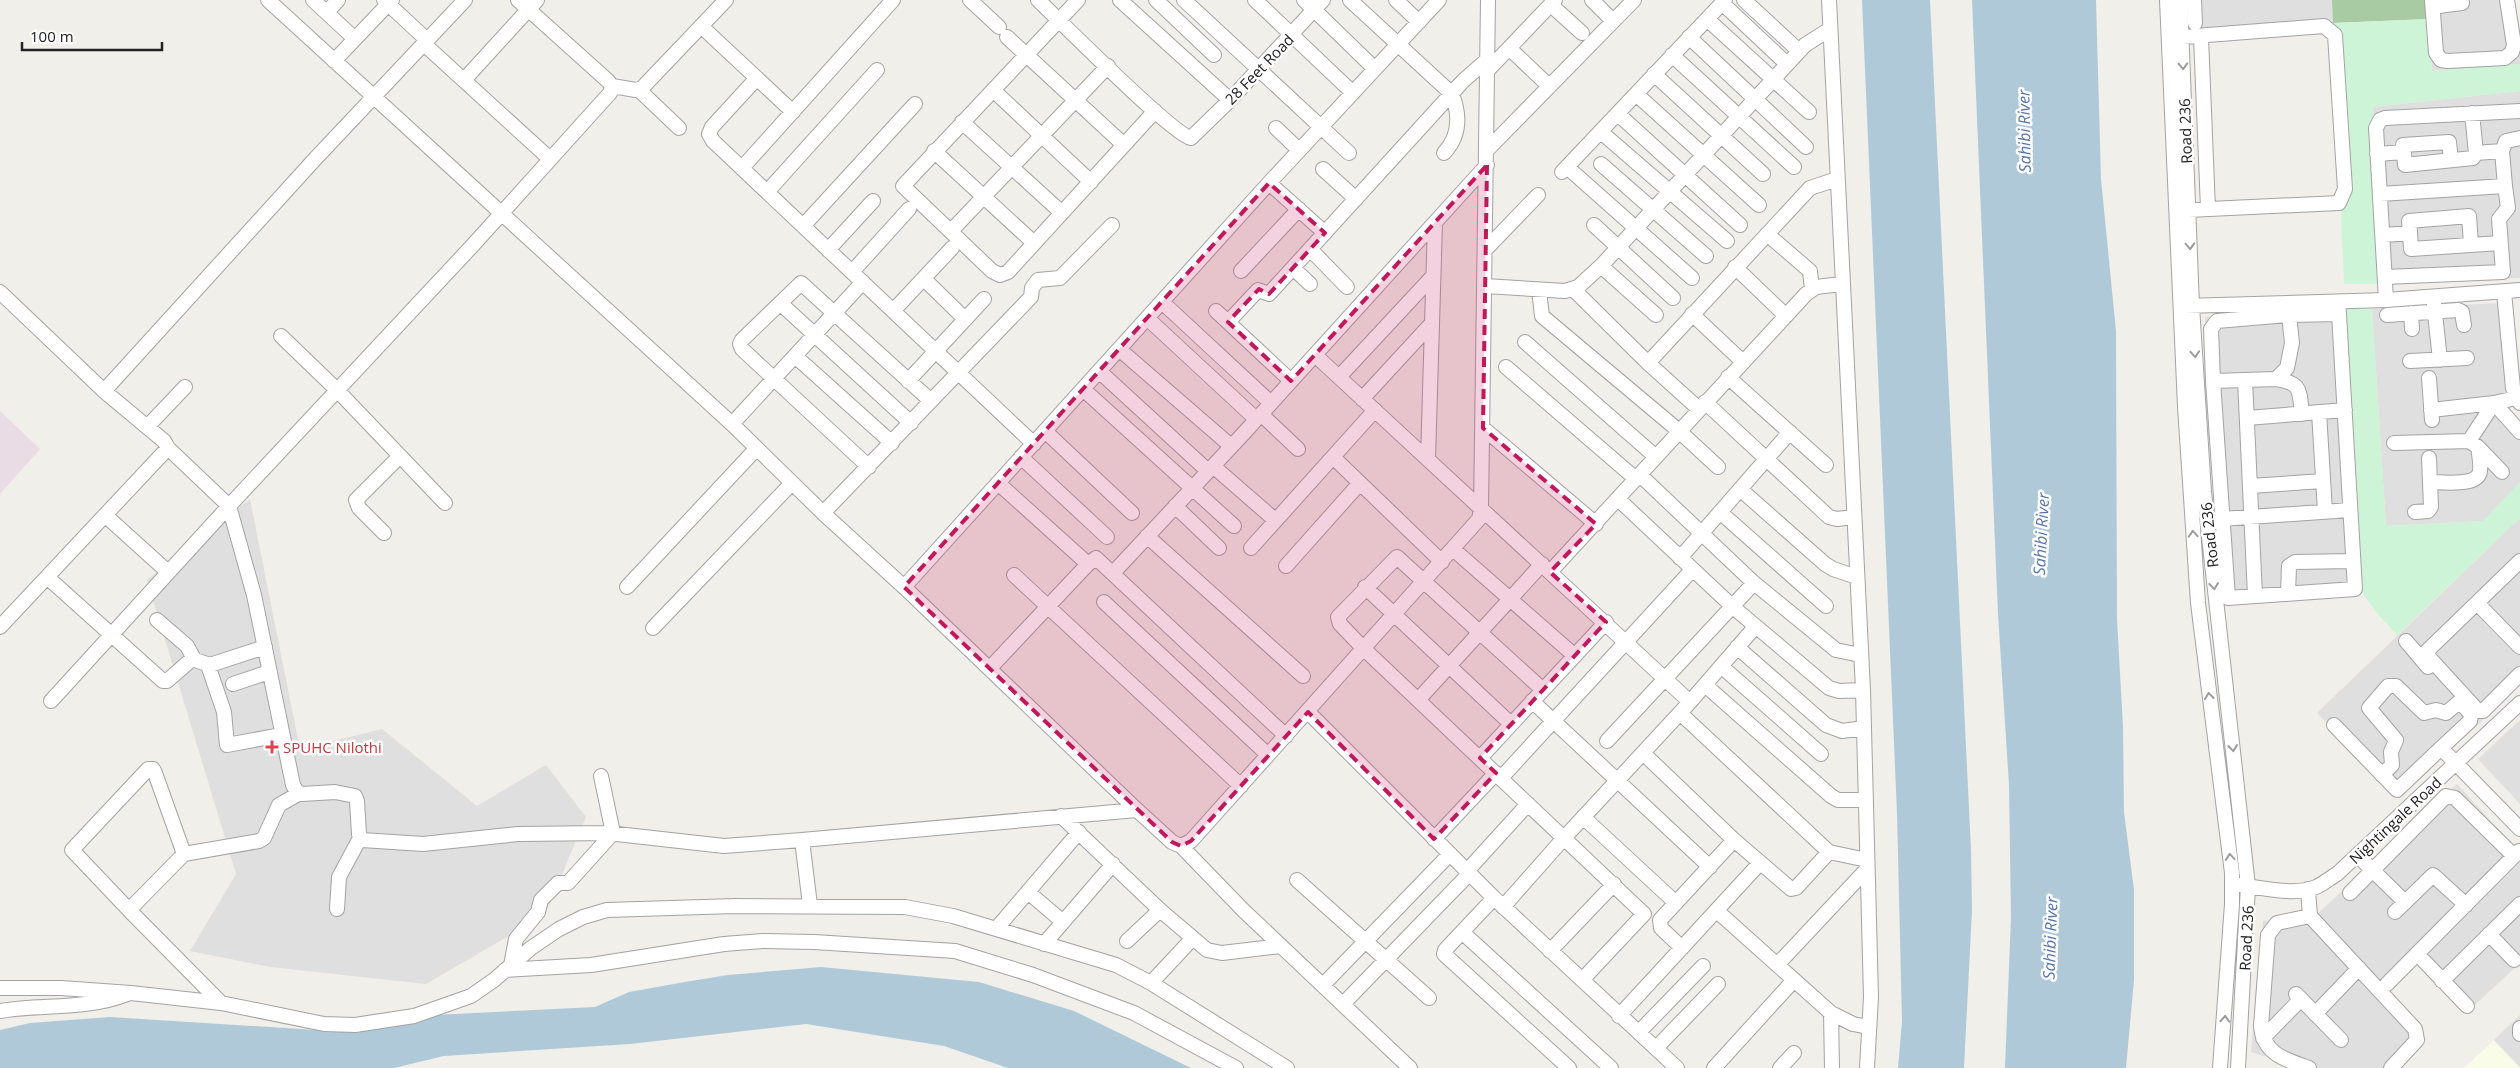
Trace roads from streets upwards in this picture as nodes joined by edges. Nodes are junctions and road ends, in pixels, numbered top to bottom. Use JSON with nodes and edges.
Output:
{"nodes":[{"id":1,"x":268,"y":0,"type":"edge"},
{"id":2,"x":313,"y":0,"type":"edge"},
{"id":3,"x":338,"y":0,"type":"edge"},
{"id":4,"x":465,"y":0,"type":"edge"},
{"id":5,"x":518,"y":0,"type":"edge"},
{"id":6,"x":726,"y":0,"type":"edge"},
{"id":7,"x":894,"y":0,"type":"edge"},
{"id":8,"x":970,"y":0,"type":"edge"},
{"id":9,"x":1038,"y":0,"type":"edge"},
{"id":10,"x":1078,"y":0,"type":"edge"},
{"id":11,"x":1120,"y":0,"type":"edge"},
{"id":12,"x":1156,"y":0,"type":"edge"},
{"id":13,"x":1184,"y":0,"type":"edge"},
{"id":14,"x":1255,"y":0,"type":"edge"},
{"id":15,"x":1350,"y":0,"type":"edge"},
{"id":16,"x":1396,"y":0,"type":"edge"},
{"id":17,"x":1439,"y":0,"type":"edge"},
{"id":18,"x":1488,"y":0,"type":"edge"},
{"id":19,"x":1592,"y":0,"type":"edge"},
{"id":20,"x":1634,"y":0,"type":"edge"},
{"id":21,"x":1744,"y":0,"type":"edge"},
{"id":22,"x":1829,"y":0,"type":"edge"},
{"id":23,"x":2167,"y":0,"type":"edge"},
{"id":24,"x":2180,"y":0,"type":"edge"},
{"id":25,"x":2194,"y":0,"type":"edge"},
{"id":26,"x":2507,"y":0,"type":"edge"},
{"id":27,"x":388,"y":1,"type":"edge"},
{"id":28,"x":1553,"y":2,"type":"edge"},
{"id":29,"x":1723,"y":2,"type":"edge"},
{"id":30,"x":1313,"y":3,"type":"edge"},
{"id":31,"x":2439,"y":3,"type":"edge"},
{"id":32,"x":2462,"y":3,"type":"dead end"},
{"id":33,"x":533,"y":5,"type":"edge"},
{"id":34,"x":327,"y":12,"type":"junction"},
{"id":35,"x":1707,"y":19,"type":"junction"},
{"id":36,"x":1059,"y":20,"type":"junction"},
{"id":37,"x":1613,"y":21,"type":"junction"},
{"id":38,"x":1419,"y":22,"type":"junction"},
{"id":39,"x":2195,"y":23,"type":"dead end"},
{"id":40,"x":701,"y":26,"type":"junction"},
{"id":41,"x":1830,"y":30,"type":"junction"},
{"id":42,"x":1582,"y":33,"type":"dead end"},
{"id":43,"x":1291,"y":36,"type":"junction"},
{"id":44,"x":1689,"y":37,"type":"junction"},
{"id":45,"x":2182,"y":37,"type":"junction"},
{"id":46,"x":2201,"y":37,"type":"junction"},
{"id":47,"x":354,"y":38,"type":"junction"},
{"id":48,"x":425,"y":42,"type":"junction"},
{"id":49,"x":1398,"y":44,"type":"junction"},
{"id":50,"x":1509,"y":48,"type":"junction"},
{"id":51,"x":1800,"y":51,"type":"junction"},
{"id":52,"x":1026,"y":55,"type":"junction"},
{"id":53,"x":1672,"y":55,"type":"junction"},
{"id":54,"x":1214,"y":56,"type":"dead end"},
{"id":55,"x":334,"y":61,"type":"junction"},
{"id":56,"x":1787,"y":64,"type":"junction"},
{"id":57,"x":1488,"y":65,"type":"junction"},
{"id":58,"x":1108,"y":66,"type":"junction"},
{"id":59,"x":1375,"y":69,"type":"junction"},
{"id":60,"x":877,"y":70,"type":"dead end"},
{"id":61,"x":1258,"y":70,"type":"junction"},
{"id":62,"x":1654,"y":74,"type":"junction"},
{"id":63,"x":757,"y":78,"type":"junction"},
{"id":64,"x":1773,"y":79,"type":"junction"},
{"id":65,"x":464,"y":80,"type":"junction"},
{"id":66,"x":612,"y":86,"type":"junction"},
{"id":67,"x":1549,"y":86,"type":"junction"},
{"id":68,"x":639,"y":90,"type":"junction"},
{"id":69,"x":993,"y":90,"type":"junction"},
{"id":70,"x":1352,"y":93,"type":"junction"},
{"id":71,"x":1452,"y":94,"type":"junction"},
{"id":72,"x":1636,"y":94,"type":"junction"},
{"id":73,"x":373,"y":97,"type":"junction"},
{"id":74,"x":1755,"y":98,"type":"junction"},
{"id":75,"x":1075,"y":100,"type":"junction"},
{"id":76,"x":1230,"y":100,"type":"junction"},
{"id":77,"x":915,"y":104,"type":"dead end"},
{"id":78,"x":1155,"y":111,"type":"junction"},
{"id":79,"x":2520,"y":111,"type":"edge"},
{"id":80,"x":793,"y":112,"type":"junction"},
{"id":81,"x":1809,"y":112,"type":"dead end"},
{"id":82,"x":1618,"y":114,"type":"junction"},
{"id":83,"x":2472,"y":114,"type":"junction"},
{"id":84,"x":1739,"y":115,"type":"junction"},
{"id":85,"x":962,"y":122,"type":"junction"},
{"id":86,"x":679,"y":128,"type":"dead end"},
{"id":87,"x":1276,"y":128,"type":"dead end"},
{"id":88,"x":1320,"y":128,"type":"junction"},
{"id":89,"x":1601,"y":132,"type":"junction"},
{"id":90,"x":1042,"y":135,"type":"junction"},
{"id":91,"x":1720,"y":135,"type":"junction"},
{"id":92,"x":2520,"y":138,"type":"edge"},
{"id":93,"x":1124,"y":145,"type":"junction"},
{"id":94,"x":1806,"y":147,"type":"dead end"},
{"id":95,"x":1300,"y":150,"type":"junction"},
{"id":96,"x":1487,"y":150,"type":"junction"},
{"id":97,"x":934,"y":151,"type":"junction"},
{"id":98,"x":2502,"y":151,"type":"junction"},
{"id":99,"x":1444,"y":152,"type":"dead end"},
{"id":100,"x":2404,"y":152,"type":"junction"},
{"id":101,"x":1349,"y":153,"type":"dead end"},
{"id":102,"x":1704,"y":153,"type":"junction"},
{"id":103,"x":2476,"y":153,"type":"junction"},
{"id":104,"x":2377,"y":154,"type":"junction"},
{"id":105,"x":550,"y":159,"type":"junction"},
{"id":106,"x":2451,"y":160,"type":"junction"},
{"id":107,"x":1601,"y":164,"type":"dead end"},
{"id":108,"x":1487,"y":165,"type":"junction"},
{"id":109,"x":1012,"y":167,"type":"junction"},
{"id":110,"x":1794,"y":167,"type":"dead end"},
{"id":111,"x":742,"y":168,"type":"junction"},
{"id":112,"x":1323,"y":169,"type":"dead end"},
{"id":113,"x":1684,"y":174,"type":"junction"},
{"id":114,"x":1763,"y":174,"type":"dead end"},
{"id":115,"x":1837,"y":179,"type":"junction"},
{"id":116,"x":1090,"y":182,"type":"junction"},
{"id":117,"x":1269,"y":183,"type":"junction"},
{"id":118,"x":2506,"y":186,"type":"junction"},
{"id":119,"x":1669,"y":191,"type":"junction"},
{"id":120,"x":767,"y":192,"type":"junction"},
{"id":121,"x":2380,"y":194,"type":"junction"},
{"id":122,"x":1538,"y":195,"type":"dead end"},
{"id":123,"x":984,"y":196,"type":"junction"},
{"id":124,"x":1356,"y":199,"type":"junction"},
{"id":125,"x":873,"y":201,"type":"dead end"},
{"id":126,"x":1759,"y":205,"type":"dead end"},
{"id":127,"x":909,"y":209,"type":"dead end"},
{"id":128,"x":1299,"y":209,"type":"junction"},
{"id":129,"x":1652,"y":209,"type":"junction"},
{"id":130,"x":2208,"y":209,"type":"junction"},
{"id":131,"x":2188,"y":210,"type":"junction"},
{"id":132,"x":501,"y":213,"type":"junction"},
{"id":133,"x":1062,"y":213,"type":"junction"},
{"id":134,"x":1435,"y":223,"type":"junction"},
{"id":135,"x":1112,"y":225,"type":"dead end"},
{"id":136,"x":1594,"y":225,"type":"dead end"},
{"id":137,"x":1740,"y":225,"type":"dead end"},
{"id":138,"x":803,"y":226,"type":"junction"},
{"id":139,"x":1635,"y":229,"type":"junction"},
{"id":140,"x":951,"y":231,"type":"junction"},
{"id":141,"x":1325,"y":232,"type":"junction"},
{"id":142,"x":2410,"y":233,"type":"junction"},
{"id":143,"x":1767,"y":234,"type":"junction"},
{"id":144,"x":2383,"y":235,"type":"junction"},
{"id":145,"x":1727,"y":241,"type":"dead end"},
{"id":146,"x":2500,"y":242,"type":"junction"},
{"id":147,"x":1034,"y":243,"type":"junction"},
{"id":148,"x":2471,"y":244,"type":"junction"},
{"id":149,"x":952,"y":248,"type":"dead end"},
{"id":150,"x":1618,"y":248,"type":"junction"},
{"id":151,"x":1486,"y":249,"type":"junction"},
{"id":152,"x":828,"y":250,"type":"junction"},
{"id":153,"x":1311,"y":250,"type":"junction"},
{"id":154,"x":1706,"y":256,"type":"dead end"},
{"id":155,"x":1601,"y":266,"type":"junction"},
{"id":156,"x":1736,"y":267,"type":"junction"},
{"id":157,"x":1293,"y":268,"type":"junction"},
{"id":158,"x":1241,"y":271,"type":"dead end"},
{"id":159,"x":852,"y":272,"type":"junction"},
{"id":160,"x":1433,"y":276,"type":"junction"},
{"id":161,"x":2385,"y":277,"type":"junction"},
{"id":162,"x":1692,"y":278,"type":"dead end"},
{"id":163,"x":924,"y":279,"type":"junction"},
{"id":164,"x":863,"y":282,"type":"junction"},
{"id":165,"x":1310,"y":284,"type":"dead end"},
{"id":166,"x":1842,"y":284,"type":"junction"},
{"id":167,"x":1485,"y":286,"type":"junction"},
{"id":168,"x":1347,"y":287,"type":"dead end"},
{"id":169,"x":1812,"y":289,"type":"junction"},
{"id":170,"x":1539,"y":290,"type":"junction"},
{"id":171,"x":1574,"y":290,"type":"junction"},
{"id":172,"x":2520,"y":290,"type":"edge"},
{"id":173,"x":0,"y":292,"type":"edge"},
{"id":174,"x":2504,"y":292,"type":"junction"},
{"id":175,"x":1673,"y":298,"type":"dead end"},
{"id":176,"x":984,"y":299,"type":"dead end"},
{"id":177,"x":1162,"y":302,"type":"junction"},
{"id":178,"x":780,"y":303,"type":"junction"},
{"id":179,"x":2434,"y":304,"type":"junction"},
{"id":180,"x":2186,"y":306,"type":"junction"},
{"id":181,"x":2387,"y":307,"type":"junction"},
{"id":182,"x":2338,"y":308,"type":"junction"},
{"id":183,"x":894,"y":311,"type":"junction"},
{"id":184,"x":1216,"y":311,"type":"dead end"},
{"id":185,"x":835,"y":313,"type":"junction"},
{"id":186,"x":2411,"y":313,"type":"junction"},
{"id":187,"x":1692,"y":314,"type":"junction"},
{"id":188,"x":1656,"y":315,"type":"dead end"},
{"id":189,"x":2289,"y":315,"type":"junction"},
{"id":190,"x":1786,"y":316,"type":"junction"},
{"id":191,"x":1147,"y":318,"type":"junction"},
{"id":192,"x":965,"y":320,"type":"junction"},
{"id":193,"x":1228,"y":322,"type":"junction"},
{"id":194,"x":1432,"y":323,"type":"junction"},
{"id":195,"x":2464,"y":325,"type":"dead end"},
{"id":196,"x":2412,"y":329,"type":"dead end"},
{"id":197,"x":815,"y":334,"type":"junction"},
{"id":198,"x":281,"y":336,"type":"dead end"},
{"id":199,"x":1525,"y":342,"type":"dead end"},
{"id":200,"x":1119,"y":349,"type":"junction"},
{"id":201,"x":935,"y":351,"type":"junction"},
{"id":202,"x":1315,"y":355,"type":"junction"},
{"id":203,"x":795,"y":356,"type":"junction"},
{"id":204,"x":2466,"y":358,"type":"dead end"},
{"id":205,"x":2440,"y":360,"type":"junction"},
{"id":206,"x":2410,"y":361,"type":"dead end"},
{"id":207,"x":1743,"y":362,"type":"junction"},
{"id":208,"x":1648,"y":363,"type":"junction"},
{"id":209,"x":1506,"y":367,"type":"dead end"},
{"id":210,"x":1100,"y":370,"type":"junction"},
{"id":211,"x":958,"y":372,"type":"junction"},
{"id":212,"x":1339,"y":377,"type":"junction"},
{"id":213,"x":1728,"y":377,"type":"junction"},
{"id":214,"x":2429,"y":378,"type":"dead end"},
{"id":215,"x":774,"y":379,"type":"junction"},
{"id":216,"x":2276,"y":379,"type":"junction"},
{"id":217,"x":2245,"y":380,"type":"junction"},
{"id":218,"x":908,"y":381,"type":"junction"},
{"id":219,"x":1291,"y":381,"type":"junction"},
{"id":220,"x":2213,"y":381,"type":"junction"},
{"id":221,"x":185,"y":387,"type":"dead end"},
{"id":222,"x":1083,"y":389,"type":"junction"},
{"id":223,"x":337,"y":390,"type":"junction"},
{"id":224,"x":104,"y":391,"type":"junction"},
{"id":225,"x":1362,"y":399,"type":"junction"},
{"id":226,"x":2518,"y":400,"type":"edge"},
{"id":227,"x":931,"y":401,"type":"junction"},
{"id":228,"x":1271,"y":403,"type":"junction"},
{"id":229,"x":2494,"y":403,"type":"junction"},
{"id":230,"x":1702,"y":405,"type":"junction"},
{"id":231,"x":1375,"y":410,"type":"junction"},
{"id":232,"x":2345,"y":410,"type":"junction"},
{"id":233,"x":2319,"y":412,"type":"junction"},
{"id":234,"x":2302,"y":414,"type":"junction"},
{"id":235,"x":1259,"y":416,"type":"junction"},
{"id":236,"x":2247,"y":418,"type":"junction"},
{"id":237,"x":911,"y":423,"type":"junction"},
{"id":238,"x":732,"y":424,"type":"junction"},
{"id":239,"x":147,"y":427,"type":"junction"},
{"id":240,"x":1483,"y":428,"type":"junction"},
{"id":241,"x":1045,"y":430,"type":"junction"},
{"id":242,"x":1679,"y":431,"type":"junction"},
{"id":243,"x":1790,"y":432,"type":"junction"},
{"id":244,"x":2520,"y":432,"type":"edge"},
{"id":245,"x":892,"y":443,"type":"junction"},
{"id":246,"x":2394,"y":443,"type":"dead end"},
{"id":247,"x":1034,"y":444,"type":"junction"},
{"id":248,"x":2473,"y":444,"type":"junction"},
{"id":249,"x":1231,"y":446,"type":"junction"},
{"id":250,"x":168,"y":448,"type":"junction"},
{"id":251,"x":756,"y":449,"type":"junction"},
{"id":252,"x":1298,"y":449,"type":"dead end"},
{"id":253,"x":400,"y":456,"type":"junction"},
{"id":254,"x":1021,"y":457,"type":"junction"},
{"id":255,"x":1333,"y":457,"type":"junction"},
{"id":256,"x":1656,"y":457,"type":"junction"},
{"id":257,"x":2429,"y":458,"type":"dead end"},
{"id":258,"x":1428,"y":459,"type":"junction"},
{"id":259,"x":1767,"y":459,"type":"junction"},
{"id":260,"x":1826,"y":466,"type":"dead end"},
{"id":261,"x":870,"y":467,"type":"junction"},
{"id":262,"x":1718,"y":467,"type":"dead end"},
{"id":263,"x":1210,"y":468,"type":"junction"},
{"id":264,"x":2502,"y":472,"type":"dead end"},
{"id":265,"x":1638,"y":477,"type":"junction"},
{"id":266,"x":2323,"y":481,"type":"junction"},
{"id":267,"x":2430,"y":482,"type":"junction"},
{"id":268,"x":792,"y":483,"type":"junction"},
{"id":269,"x":998,"y":483,"type":"junction"},
{"id":270,"x":1360,"y":483,"type":"junction"},
{"id":271,"x":2250,"y":486,"type":"junction"},
{"id":272,"x":1192,"y":487,"type":"junction"},
{"id":273,"x":1740,"y":489,"type":"junction"},
{"id":274,"x":1618,"y":499,"type":"junction"},
{"id":275,"x":446,"y":503,"type":"dead end"},
{"id":276,"x":229,"y":506,"type":"junction"},
{"id":277,"x":1175,"y":506,"type":"junction"},
{"id":278,"x":1481,"y":509,"type":"junction"},
{"id":279,"x":2350,"y":510,"type":"junction"},
{"id":280,"x":2324,"y":511,"type":"junction"},
{"id":281,"x":1720,"y":512,"type":"junction"},
{"id":282,"x":2415,"y":512,"type":"dead end"},
{"id":283,"x":823,"y":513,"type":"junction"},
{"id":284,"x":1132,"y":513,"type":"dead end"},
{"id":285,"x":106,"y":516,"type":"junction"},
{"id":286,"x":2251,"y":516,"type":"junction"},
{"id":287,"x":1854,"y":517,"type":"junction"},
{"id":288,"x":2221,"y":519,"type":"junction"},
{"id":289,"x":1275,"y":520,"type":"junction"},
{"id":290,"x":1596,"y":524,"type":"junction"},
{"id":291,"x":1234,"y":526,"type":"dead end"},
{"id":292,"x":1702,"y":532,"type":"junction"},
{"id":293,"x":384,"y":533,"type":"dead end"},
{"id":294,"x":1107,"y":536,"type":"dead end"},
{"id":295,"x":1147,"y":536,"type":"junction"},
{"id":296,"x":1219,"y":548,"type":"dead end"},
{"id":297,"x":1252,"y":548,"type":"dead end"},
{"id":298,"x":1453,"y":549,"type":"junction"},
{"id":299,"x":1680,"y":558,"type":"junction"},
{"id":300,"x":2353,"y":561,"type":"junction"},
{"id":301,"x":2520,"y":561,"type":"edge"},
{"id":302,"x":1442,"y":562,"type":"junction"},
{"id":303,"x":1088,"y":564,"type":"junction"},
{"id":304,"x":1286,"y":566,"type":"dead end"},
{"id":305,"x":1546,"y":568,"type":"junction"},
{"id":306,"x":1692,"y":570,"type":"junction"},
{"id":307,"x":168,"y":572,"type":"junction"},
{"id":308,"x":1113,"y":573,"type":"junction"},
{"id":309,"x":1014,"y":576,"type":"dead end"},
{"id":310,"x":1857,"y":577,"type":"junction"},
{"id":311,"x":47,"y":578,"type":"junction"},
{"id":312,"x":1424,"y":581,"type":"junction"},
{"id":313,"x":1754,"y":583,"type":"junction"},
{"id":314,"x":627,"y":587,"type":"dead end"},
{"id":315,"x":904,"y":587,"type":"junction"},
{"id":316,"x":1366,"y":587,"type":"junction"},
{"id":317,"x":2288,"y":594,"type":"junction"},
{"id":318,"x":2255,"y":596,"type":"junction"},
{"id":319,"x":1510,"y":598,"type":"junction"},
{"id":320,"x":1104,"y":602,"type":"dead end"},
{"id":321,"x":2477,"y":603,"type":"junction"},
{"id":322,"x":1732,"y":606,"type":"junction"},
{"id":323,"x":1826,"y":606,"type":"dead end"},
{"id":324,"x":1048,"y":607,"type":"junction"},
{"id":325,"x":1394,"y":613,"type":"junction"},
{"id":326,"x":157,"y":620,"type":"dead end"},
{"id":327,"x":1606,"y":622,"type":"junction"},
{"id":328,"x":0,"y":627,"type":"edge"},
{"id":329,"x":1755,"y":627,"type":"junction"},
{"id":330,"x":653,"y":628,"type":"dead end"},
{"id":331,"x":1480,"y":632,"type":"junction"},
{"id":332,"x":111,"y":635,"type":"junction"},
{"id":333,"x":2406,"y":641,"type":"dead end"},
{"id":334,"x":1627,"y":642,"type":"junction"},
{"id":335,"x":265,"y":647,"type":"junction"},
{"id":336,"x":1737,"y":647,"type":"junction"},
{"id":337,"x":2520,"y":647,"type":"edge"},
{"id":338,"x":1363,"y":648,"type":"junction"},
{"id":339,"x":1860,"y":655,"type":"junction"},
{"id":340,"x":1575,"y":656,"type":"junction"},
{"id":341,"x":194,"y":659,"type":"junction"},
{"id":342,"x":208,"y":665,"type":"junction"},
{"id":343,"x":1450,"y":666,"type":"junction"},
{"id":344,"x":1721,"y":666,"type":"junction"},
{"id":345,"x":990,"y":668,"type":"junction"},
{"id":346,"x":270,"y":672,"type":"junction"},
{"id":347,"x":2520,"y":674,"type":"edge"},
{"id":348,"x":1303,"y":676,"type":"dead end"},
{"id":349,"x":1666,"y":679,"type":"junction"},
{"id":350,"x":233,"y":684,"type":"dead end"},
{"id":351,"x":1705,"y":685,"type":"junction"},
{"id":352,"x":1543,"y":690,"type":"junction"},
{"id":353,"x":1863,"y":690,"type":"junction"},
{"id":354,"x":1418,"y":700,"type":"junction"},
{"id":355,"x":51,"y":701,"type":"dead end"},
{"id":356,"x":1532,"y":702,"type":"junction"},
{"id":357,"x":1690,"y":702,"type":"junction"},
{"id":358,"x":2460,"y":702,"type":"junction"},
{"id":359,"x":2520,"y":703,"type":"edge"},
{"id":360,"x":1308,"y":712,"type":"junction"},
{"id":361,"x":1680,"y":713,"type":"junction"},
{"id":362,"x":1554,"y":722,"type":"junction"},
{"id":363,"x":1511,"y":724,"type":"junction"},
{"id":364,"x":2334,"y":725,"type":"dead end"},
{"id":365,"x":1864,"y":728,"type":"junction"},
{"id":366,"x":281,"y":734,"type":"junction"},
{"id":367,"x":1286,"y":736,"type":"junction"},
{"id":368,"x":1607,"y":740,"type":"dead end"},
{"id":369,"x":2442,"y":748,"type":"junction"},
{"id":370,"x":1643,"y":753,"type":"junction"},
{"id":371,"x":1821,"y":754,"type":"dead end"},
{"id":372,"x":1268,"y":755,"type":"junction"},
{"id":373,"x":1480,"y":758,"type":"junction"},
{"id":374,"x":2456,"y":764,"type":"junction"},
{"id":375,"x":2382,"y":775,"type":"junction"},
{"id":376,"x":601,"y":776,"type":"dead end"},
{"id":377,"x":1499,"y":776,"type":"junction"},
{"id":378,"x":1617,"y":781,"type":"junction"},
{"id":379,"x":1241,"y":786,"type":"junction"},
{"id":380,"x":300,"y":793,"type":"junction"},
{"id":381,"x":1865,"y":800,"type":"junction"},
{"id":382,"x":1528,"y":804,"type":"junction"},
{"id":383,"x":1137,"y":810,"type":"junction"},
{"id":384,"x":1062,"y":816,"type":"junction"},
{"id":385,"x":1583,"y":817,"type":"junction"},
{"id":386,"x":2520,"y":829,"type":"edge"},
{"id":387,"x":1078,"y":832,"type":"junction"},
{"id":388,"x":613,"y":833,"type":"junction"},
{"id":389,"x":360,"y":838,"type":"junction"},
{"id":390,"x":1564,"y":838,"type":"junction"},
{"id":391,"x":1434,"y":839,"type":"junction"},
{"id":392,"x":802,"y":840,"type":"junction"},
{"id":393,"x":1734,"y":840,"type":"junction"},
{"id":394,"x":1181,"y":846,"type":"junction"},
{"id":395,"x":1829,"y":852,"type":"junction"},
{"id":396,"x":184,"y":854,"type":"junction"},
{"id":397,"x":1450,"y":854,"type":"junction"},
{"id":398,"x":2357,"y":855,"type":"junction"},
{"id":399,"x":2518,"y":859,"type":"edge"},
{"id":400,"x":1113,"y":864,"type":"junction"},
{"id":401,"x":1760,"y":864,"type":"junction"},
{"id":402,"x":1867,"y":865,"type":"junction"},
{"id":403,"x":1710,"y":867,"type":"junction"},
{"id":404,"x":2372,"y":870,"type":"junction"},
{"id":405,"x":1468,"y":873,"type":"junction"},
{"id":406,"x":1297,"y":880,"type":"dead end"},
{"id":407,"x":1614,"y":884,"type":"junction"},
{"id":408,"x":2232,"y":884,"type":"junction"},
{"id":409,"x":2248,"y":886,"type":"junction"},
{"id":410,"x":2308,"y":889,"type":"junction"},
{"id":411,"x":1028,"y":892,"type":"junction"},
{"id":412,"x":2350,"y":892,"type":"dead end"},
{"id":413,"x":1499,"y":903,"type":"junction"},
{"id":414,"x":1676,"y":904,"type":"junction"},
{"id":415,"x":2520,"y":904,"type":"edge"},
{"id":416,"x":810,"y":905,"type":"junction"},
{"id":417,"x":2466,"y":905,"type":"junction"},
{"id":418,"x":130,"y":910,"type":"junction"},
{"id":419,"x":337,"y":910,"type":"dead end"},
{"id":420,"x":1160,"y":910,"type":"junction"},
{"id":421,"x":1716,"y":911,"type":"junction"},
{"id":422,"x":2310,"y":916,"type":"junction"},
{"id":423,"x":1063,"y":922,"type":"junction"},
{"id":424,"x":996,"y":929,"type":"junction"},
{"id":425,"x":1462,"y":932,"type":"junction"},
{"id":426,"x":2489,"y":934,"type":"junction"},
{"id":427,"x":1193,"y":938,"type":"junction"},
{"id":428,"x":1127,"y":941,"type":"dead end"},
{"id":429,"x":1365,"y":942,"type":"junction"},
{"id":430,"x":1044,"y":944,"type":"junction"},
{"id":431,"x":1281,"y":946,"type":"junction"},
{"id":432,"x":1682,"y":948,"type":"junction"},
{"id":433,"x":1550,"y":951,"type":"junction"},
{"id":434,"x":1386,"y":959,"type":"junction"},
{"id":435,"x":2514,"y":960,"type":"dead end"},
{"id":436,"x":2424,"y":961,"type":"dead end"},
{"id":437,"x":1777,"y":965,"type":"junction"},
{"id":438,"x":1703,"y":966,"type":"dead end"},
{"id":439,"x":508,"y":968,"type":"junction"},
{"id":440,"x":2358,"y":968,"type":"junction"},
{"id":441,"x":1582,"y":980,"type":"junction"},
{"id":442,"x":1794,"y":980,"type":"junction"},
{"id":443,"x":2442,"y":980,"type":"junction"},
{"id":444,"x":1151,"y":983,"type":"junction"},
{"id":445,"x":1718,"y":984,"type":"dead end"},
{"id":446,"x":2387,"y":984,"type":"dead end"},
{"id":447,"x":1323,"y":985,"type":"junction"},
{"id":448,"x":0,"y":988,"type":"edge"},
{"id":449,"x":131,"y":993,"type":"junction"},
{"id":450,"x":1429,"y":998,"type":"dead end"},
{"id":451,"x":221,"y":1002,"type":"junction"},
{"id":452,"x":1343,"y":1004,"type":"junction"},
{"id":453,"x":2467,"y":1006,"type":"dead end"},
{"id":454,"x":0,"y":1011,"type":"edge"},
{"id":455,"x":1832,"y":1013,"type":"junction"},
{"id":456,"x":2315,"y":1014,"type":"junction"},
{"id":457,"x":1619,"y":1016,"type":"junction"},
{"id":458,"x":1868,"y":1027,"type":"junction"},
{"id":459,"x":2520,"y":1028,"type":"edge"},
{"id":460,"x":1639,"y":1032,"type":"junction"},
{"id":461,"x":2520,"y":1034,"type":"edge"},
{"id":462,"x":2263,"y":1038,"type":"junction"},
{"id":463,"x":2341,"y":1040,"type":"dead end"},
{"id":464,"x":1657,"y":1047,"type":"junction"},
{"id":465,"x":1794,"y":1053,"type":"dead end"},
{"id":466,"x":1236,"y":1068,"type":"edge"},
{"id":467,"x":1288,"y":1068,"type":"edge"},
{"id":468,"x":1410,"y":1068,"type":"edge"},
{"id":469,"x":1568,"y":1068,"type":"edge"},
{"id":470,"x":1612,"y":1068,"type":"edge"},
{"id":471,"x":1677,"y":1068,"type":"edge"},
{"id":472,"x":1714,"y":1068,"type":"edge"},
{"id":473,"x":1780,"y":1068,"type":"edge"},
{"id":474,"x":1832,"y":1068,"type":"edge"},
{"id":475,"x":1867,"y":1068,"type":"edge"},
{"id":476,"x":2220,"y":1068,"type":"edge"},
{"id":477,"x":2238,"y":1068,"type":"edge"},
{"id":478,"x":2309,"y":1068,"type":"edge"},
{"id":479,"x":2391,"y":1068,"type":"edge"}],
"edges":[{"from":1,"to":55,"type":"street"},
{"from":2,"to":34,"type":"street"},
{"from":3,"to":34,"type":"street"},
{"from":4,"to":48,"type":"street"},
{"from":5,"to":33,"type":"street"},
{"from":6,"to":40,"type":"street"},
{"from":7,"to":80,"type":"street"},
{"from":8,"to":52,"type":"street"},
{"from":9,"to":36,"type":"street"},
{"from":10,"to":36,"type":"street"},
{"from":11,"to":76,"type":"street"},
{"from":12,"to":54,"type":"street"},
{"from":13,"to":61,"type":"street"},
{"from":14,"to":43,"type":"street"},
{"from":15,"to":49,"type":"street"},
{"from":16,"to":38,"type":"street"},
{"from":17,"to":38,"type":"street"},
{"from":18,"to":57,"type":"street"},
{"from":19,"to":37,"type":"street"},
{"from":20,"to":37,"type":"street"},
{"from":21,"to":51,"type":"street"},
{"from":22,"to":41,"type":"street"},
{"from":23,"to":180,"type":"street"},
{"from":24,"to":45,"type":"street","name":"Road 236"},
{"from":25,"to":39,"type":"street"},
{"from":26,"to":31,"type":"street"},
{"from":27,"to":47,"type":"street"},
{"from":27,"to":48,"type":"street"},
{"from":28,"to":42,"type":"street"},
{"from":28,"to":50,"type":"street"},
{"from":29,"to":35,"type":"street"},
{"from":29,"to":56,"type":"street"},
{"from":30,"to":43,"type":"street","name":"28 Feet Road"},
{"from":30,"to":59,"type":"street"},
{"from":31,"to":32,"type":"street"},
{"from":33,"to":65,"type":"street"},
{"from":33,"to":66,"type":"street"},
{"from":34,"to":47,"type":"street"},
{"from":35,"to":44,"type":"street"},
{"from":35,"to":64,"type":"street"},
{"from":36,"to":52,"type":"street"},
{"from":36,"to":58,"type":"street"},
{"from":37,"to":67,"type":"street"},
{"from":38,"to":49,"type":"street"},
{"from":40,"to":63,"type":"street"},
{"from":40,"to":68,"type":"street"},
{"from":41,"to":51,"type":"street"},
{"from":41,"to":115,"type":"street"},
{"from":43,"to":61,"type":"street","name":"28 Feet Road"},
{"from":43,"to":70,"type":"street"},
{"from":44,"to":53,"type":"street"},
{"from":44,"to":74,"type":"street"},
{"from":45,"to":46,"type":"street"},
{"from":45,"to":131,"type":"street","name":"Road 236","one_way":true},
{"from":46,"to":130,"type":"street"},
{"from":46,"to":130,"type":"street"},
{"from":47,"to":55,"type":"street"},
{"from":48,"to":65,"type":"street"},
{"from":48,"to":73,"type":"street"},
{"from":49,"to":59,"type":"street"},
{"from":49,"to":71,"type":"street"},
{"from":50,"to":57,"type":"street"},
{"from":50,"to":67,"type":"street"},
{"from":51,"to":56,"type":"street"},
{"from":52,"to":69,"type":"street"},
{"from":52,"to":75,"type":"street"},
{"from":53,"to":62,"type":"street"},
{"from":53,"to":84,"type":"street"},
{"from":55,"to":73,"type":"street"},
{"from":56,"to":64,"type":"street"},
{"from":57,"to":71,"type":"street"},
{"from":57,"to":96,"type":"street"},
{"from":58,"to":75,"type":"street"},
{"from":58,"to":78,"type":"street"},
{"from":59,"to":70,"type":"street"},
{"from":60,"to":120,"type":"street"},
{"from":61,"to":76,"type":"street","name":"28 Feet Road"},
{"from":61,"to":88,"type":"street"},
{"from":62,"to":72,"type":"street"},
{"from":62,"to":91,"type":"street"},
{"from":63,"to":80,"type":"street"},
{"from":63,"to":111,"type":"street"},
{"from":64,"to":74,"type":"street"},
{"from":64,"to":81,"type":"street"},
{"from":65,"to":105,"type":"street"},
{"from":66,"to":68,"type":"street"},
{"from":66,"to":105,"type":"street"},
{"from":67,"to":96,"type":"street"},
{"from":68,"to":86,"type":"street"},
{"from":69,"to":85,"type":"street"},
{"from":69,"to":90,"type":"street"},
{"from":70,"to":88,"type":"street"},
{"from":71,"to":99,"type":"street"},
{"from":71,"to":124,"type":"street"},
{"from":72,"to":82,"type":"street"},
{"from":72,"to":102,"type":"street"},
{"from":73,"to":132,"type":"street"},
{"from":73,"to":224,"type":"street"},
{"from":74,"to":84,"type":"street"},
{"from":74,"to":94,"type":"street"},
{"from":75,"to":90,"type":"street"},
{"from":75,"to":93,"type":"street"},
{"from":76,"to":78,"type":"street","name":"28 Feet Road"},
{"from":77,"to":138,"type":"street"},
{"from":78,"to":93,"type":"street"},
{"from":79,"to":83,"type":"street"},
{"from":80,"to":111,"type":"street"},
{"from":82,"to":89,"type":"street"},
{"from":82,"to":113,"type":"street"},
{"from":83,"to":103,"type":"street"},
{"from":83,"to":104,"type":"street"},
{"from":84,"to":91,"type":"street"},
{"from":84,"to":110,"type":"street"},
{"from":85,"to":97,"type":"street"},
{"from":85,"to":109,"type":"street"},
{"from":87,"to":95,"type":"street"},
{"from":88,"to":95,"type":"street"},
{"from":88,"to":101,"type":"street"},
{"from":89,"to":119,"type":"street"},
{"from":89,"to":139,"type":"street"},
{"from":90,"to":109,"type":"street"},
{"from":90,"to":116,"type":"street"},
{"from":91,"to":102,"type":"street"},
{"from":91,"to":114,"type":"street"},
{"from":92,"to":98,"type":"street"},
{"from":93,"to":116,"type":"street"},
{"from":95,"to":117,"type":"street"},
{"from":96,"to":108,"type":"street"},
{"from":97,"to":123,"type":"street"},
{"from":97,"to":140,"type":"street"},
{"from":98,"to":103,"type":"street"},
{"from":98,"to":118,"type":"street"},
{"from":100,"to":104,"type":"street"},
{"from":100,"to":106,"type":"street"},
{"from":100,"to":106,"type":"street"},
{"from":102,"to":113,"type":"street"},
{"from":102,"to":126,"type":"street"},
{"from":103,"to":106,"type":"street"},
{"from":104,"to":121,"type":"street"},
{"from":105,"to":132,"type":"street"},
{"from":107,"to":129,"type":"street"},
{"from":108,"to":134,"type":"street"},
{"from":108,"to":151,"type":"street"},
{"from":109,"to":123,"type":"street"},
{"from":109,"to":133,"type":"street"},
{"from":111,"to":120,"type":"street"},
{"from":112,"to":124,"type":"street"},
{"from":113,"to":119,"type":"street"},
{"from":113,"to":137,"type":"street"},
{"from":115,"to":143,"type":"street"},
{"from":115,"to":166,"type":"street"},
{"from":116,"to":133,"type":"street"},
{"from":117,"to":128,"type":"street"},
{"from":117,"to":177,"type":"street"},
{"from":118,"to":121,"type":"street"},
{"from":118,"to":146,"type":"street"},
{"from":119,"to":129,"type":"street"},
{"from":119,"to":145,"type":"street"},
{"from":120,"to":138,"type":"street"},
{"from":121,"to":144,"type":"street"},
{"from":122,"to":151,"type":"street"},
{"from":123,"to":140,"type":"street"},
{"from":123,"to":147,"type":"street"},
{"from":124,"to":141,"type":"street"},
{"from":125,"to":152,"type":"street"},
{"from":127,"to":159,"type":"street"},
{"from":128,"to":141,"type":"street"},
{"from":128,"to":158,"type":"street"},
{"from":129,"to":139,"type":"street"},
{"from":129,"to":154,"type":"street"},
{"from":130,"to":131,"type":"street"},
{"from":131,"to":180,"type":"street","name":"Road 236","one_way":true},
{"from":132,"to":223,"type":"street"},
{"from":132,"to":238,"type":"street"},
{"from":133,"to":147,"type":"street"},
{"from":134,"to":160,"type":"street"},
{"from":134,"to":202,"type":"street"},
{"from":135,"to":211,"type":"street"},
{"from":136,"to":150,"type":"street"},
{"from":138,"to":152,"type":"street"},
{"from":139,"to":150,"type":"street"},
{"from":139,"to":162,"type":"street"},
{"from":140,"to":147,"type":"street"},
{"from":141,"to":153,"type":"street"},
{"from":142,"to":144,"type":"street"},
{"from":142,"to":148,"type":"street"},
{"from":142,"to":148,"type":"street"},
{"from":143,"to":156,"type":"street"},
{"from":143,"to":169,"type":"street"},
{"from":144,"to":161,"type":"street"},
{"from":146,"to":148,"type":"street"},
{"from":146,"to":161,"type":"street"},
{"from":149,"to":163,"type":"street"},
{"from":150,"to":155,"type":"street"},
{"from":150,"to":175,"type":"street"},
{"from":151,"to":167,"type":"street"},
{"from":152,"to":159,"type":"street"},
{"from":153,"to":157,"type":"street"},
{"from":153,"to":168,"type":"street"},
{"from":155,"to":171,"type":"street"},
{"from":155,"to":188,"type":"street"},
{"from":156,"to":187,"type":"street"},
{"from":156,"to":190,"type":"street"},
{"from":157,"to":165,"type":"street"},
{"from":157,"to":193,"type":"street"},
{"from":159,"to":164,"type":"street"},
{"from":160,"to":194,"type":"street"},
{"from":160,"to":212,"type":"street"},
{"from":161,"to":181,"type":"street"},
{"from":163,"to":183,"type":"street"},
{"from":163,"to":192,"type":"street"},
{"from":164,"to":183,"type":"street"},
{"from":164,"to":185,"type":"street"},
{"from":166,"to":169,"type":"street"},
{"from":166,"to":287,"type":"street"},
{"from":167,"to":170,"type":"street"},
{"from":167,"to":240,"type":"street"},
{"from":169,"to":190,"type":"street"},
{"from":170,"to":171,"type":"street"},
{"from":170,"to":242,"type":"street"},
{"from":171,"to":208,"type":"street"},
{"from":172,"to":174,"type":"street"},
{"from":173,"to":224,"type":"street"},
{"from":174,"to":179,"type":"street"},
{"from":174,"to":226,"type":"street"},
{"from":176,"to":192,"type":"street"},
{"from":177,"to":191,"type":"street"},
{"from":177,"to":228,"type":"street"},
{"from":178,"to":185,"type":"street"},
{"from":178,"to":197,"type":"street"},
{"from":178,"to":215,"type":"street"},
{"from":179,"to":181,"type":"street"},
{"from":179,"to":186,"type":"street"},
{"from":179,"to":195,"type":"street"},
{"from":179,"to":205,"type":"street"},
{"from":180,"to":182,"type":"street"},
{"from":408,"to":180,"type":"street","one_way":true},
{"from":180,"to":409,"type":"street","name":"Road 236","one_way":true},
{"from":181,"to":182,"type":"street"},
{"from":181,"to":186,"type":"street"},
{"from":182,"to":189,"type":"street"},
{"from":182,"to":232,"type":"street"},
{"from":183,"to":201,"type":"street"},
{"from":184,"to":193,"type":"street"},
{"from":185,"to":197,"type":"street"},
{"from":185,"to":218,"type":"street"},
{"from":186,"to":196,"type":"street"},
{"from":187,"to":207,"type":"street"},
{"from":187,"to":208,"type":"street"},
{"from":189,"to":216,"type":"street"},
{"from":189,"to":220,"type":"street"},
{"from":190,"to":207,"type":"street"},
{"from":191,"to":200,"type":"street"},
{"from":191,"to":235,"type":"street"},
{"from":192,"to":201,"type":"street"},
{"from":193,"to":219,"type":"street"},
{"from":194,"to":225,"type":"street"},
{"from":194,"to":258,"type":"street"},
{"from":197,"to":203,"type":"street"},
{"from":197,"to":237,"type":"street"},
{"from":198,"to":223,"type":"street"},
{"from":199,"to":256,"type":"street"},
{"from":200,"to":210,"type":"street"},
{"from":200,"to":249,"type":"street"},
{"from":201,"to":211,"type":"street"},
{"from":201,"to":218,"type":"street"},
{"from":202,"to":212,"type":"street"},
{"from":202,"to":219,"type":"street"},
{"from":203,"to":215,"type":"street"},
{"from":203,"to":245,"type":"street"},
{"from":204,"to":205,"type":"street"},
{"from":205,"to":206,"type":"street"},
{"from":207,"to":213,"type":"street"},
{"from":208,"to":230,"type":"street"},
{"from":209,"to":265,"type":"street"},
{"from":210,"to":222,"type":"street"},
{"from":210,"to":263,"type":"street"},
{"from":211,"to":227,"type":"street"},
{"from":211,"to":247,"type":"street"},
{"from":212,"to":225,"type":"street"},
{"from":213,"to":230,"type":"street"},
{"from":213,"to":243,"type":"street"},
{"from":214,"to":229,"type":"street"},
{"from":215,"to":238,"type":"street"},
{"from":215,"to":261,"type":"street"},
{"from":216,"to":217,"type":"street"},
{"from":216,"to":234,"type":"street"},
{"from":217,"to":220,"type":"street"},
{"from":217,"to":236,"type":"street"},
{"from":218,"to":227,"type":"street"},
{"from":219,"to":228,"type":"street"},
{"from":220,"to":288,"type":"street"},
{"from":221,"to":239,"type":"street"},
{"from":222,"to":241,"type":"street"},
{"from":222,"to":272,"type":"street"},
{"from":223,"to":253,"type":"street"},
{"from":223,"to":276,"type":"street"},
{"from":224,"to":239,"type":"street"},
{"from":225,"to":231,"type":"street"},
{"from":226,"to":229,"type":"street"},
{"from":227,"to":237,"type":"street"},
{"from":228,"to":235,"type":"street"},
{"from":229,"to":244,"type":"street"},
{"from":229,"to":248,"type":"street"},
{"from":230,"to":242,"type":"street"},
{"from":230,"to":259,"type":"street"},
{"from":231,"to":255,"type":"street"},
{"from":231,"to":258,"type":"street"},
{"from":232,"to":233,"type":"street"},
{"from":232,"to":279,"type":"street"},
{"from":233,"to":234,"type":"street"},
{"from":233,"to":266,"type":"street"},
{"from":234,"to":236,"type":"street"},
{"from":235,"to":249,"type":"street"},
{"from":235,"to":252,"type":"street"},
{"from":236,"to":271,"type":"street"},
{"from":237,"to":245,"type":"street"},
{"from":238,"to":251,"type":"street"},
{"from":239,"to":250,"type":"street"},
{"from":240,"to":278,"type":"street"},
{"from":240,"to":290,"type":"street"},
{"from":241,"to":247,"type":"street"},
{"from":241,"to":284,"type":"street"},
{"from":242,"to":256,"type":"street"},
{"from":242,"to":262,"type":"street"},
{"from":243,"to":259,"type":"street"},
{"from":243,"to":260,"type":"street"},
{"from":245,"to":261,"type":"street"},
{"from":246,"to":248,"type":"street"},
{"from":247,"to":254,"type":"street"},
{"from":248,"to":264,"type":"street"},
{"from":248,"to":267,"type":"street"},
{"from":249,"to":263,"type":"street"},
{"from":250,"to":276,"type":"street"},
{"from":250,"to":285,"type":"street"},
{"from":251,"to":268,"type":"street"},
{"from":251,"to":314,"type":"street"},
{"from":253,"to":275,"type":"street"},
{"from":253,"to":293,"type":"street"},
{"from":254,"to":269,"type":"street"},
{"from":254,"to":294,"type":"street"},
{"from":255,"to":270,"type":"street"},
{"from":255,"to":289,"type":"street"},
{"from":256,"to":265,"type":"street"},
{"from":257,"to":267,"type":"street"},
{"from":258,"to":278,"type":"street"},
{"from":259,"to":273,"type":"street"},
{"from":259,"to":287,"type":"street"},
{"from":261,"to":283,"type":"street"},
{"from":263,"to":272,"type":"street"},
{"from":263,"to":289,"type":"street"},
{"from":265,"to":274,"type":"street"},
{"from":265,"to":292,"type":"street"},
{"from":266,"to":271,"type":"street"},
{"from":266,"to":280,"type":"street"},
{"from":267,"to":282,"type":"street"},
{"from":268,"to":283,"type":"street"},
{"from":268,"to":330,"type":"street"},
{"from":269,"to":303,"type":"street"},
{"from":269,"to":315,"type":"street"},
{"from":270,"to":302,"type":"street"},
{"from":270,"to":304,"type":"street"},
{"from":271,"to":286,"type":"street"},
{"from":272,"to":277,"type":"street"},
{"from":272,"to":291,"type":"street"},
{"from":273,"to":281,"type":"street"},
{"from":273,"to":310,"type":"street"},
{"from":274,"to":290,"type":"street"},
{"from":274,"to":299,"type":"street"},
{"from":276,"to":307,"type":"street"},
{"from":276,"to":335,"type":"street"},
{"from":277,"to":295,"type":"street"},
{"from":277,"to":296,"type":"street"},
{"from":278,"to":298,"type":"street"},
{"from":278,"to":305,"type":"street"},
{"from":279,"to":280,"type":"street"},
{"from":279,"to":300,"type":"street"},
{"from":280,"to":286,"type":"street"},
{"from":281,"to":292,"type":"street"},
{"from":281,"to":323,"type":"street"},
{"from":283,"to":315,"type":"street"},
{"from":285,"to":307,"type":"street"},
{"from":285,"to":311,"type":"street"},
{"from":286,"to":288,"type":"street"},
{"from":286,"to":318,"type":"street"},
{"from":287,"to":310,"type":"street"},
{"from":288,"to":318,"type":"street"},
{"from":289,"to":297,"type":"street"},
{"from":290,"to":305,"type":"street"},
{"from":292,"to":299,"type":"street"},
{"from":292,"to":313,"type":"street"},
{"from":295,"to":308,"type":"street"},
{"from":295,"to":348,"type":"street"},
{"from":298,"to":302,"type":"street"},
{"from":298,"to":319,"type":"street"},
{"from":299,"to":306,"type":"street"},
{"from":300,"to":317,"type":"street"},
{"from":300,"to":317,"type":"street"},
{"from":301,"to":321,"type":"street"},
{"from":302,"to":312,"type":"street"},
{"from":303,"to":308,"type":"street"},
{"from":303,"to":324,"type":"street"},
{"from":305,"to":319,"type":"street"},
{"from":305,"to":327,"type":"street"},
{"from":306,"to":322,"type":"street"},
{"from":306,"to":334,"type":"street"},
{"from":307,"to":332,"type":"street"},
{"from":308,"to":367,"type":"street"},
{"from":309,"to":324,"type":"street"},
{"from":310,"to":339,"type":"street"},
{"from":311,"to":328,"type":"street"},
{"from":311,"to":332,"type":"street"},
{"from":312,"to":316,"type":"street"},
{"from":312,"to":325,"type":"street"},
{"from":312,"to":331,"type":"street"},
{"from":313,"to":322,"type":"street"},
{"from":313,"to":339,"type":"street"},
{"from":315,"to":345,"type":"street"},
{"from":316,"to":325,"type":"street"},
{"from":316,"to":338,"type":"street"},
{"from":317,"to":318,"type":"street"},
{"from":319,"to":331,"type":"street"},
{"from":319,"to":340,"type":"street"},
{"from":320,"to":372,"type":"street"},
{"from":321,"to":337,"type":"street"},
{"from":321,"to":347,"type":"street"},
{"from":322,"to":329,"type":"street"},
{"from":322,"to":349,"type":"street"},
{"from":324,"to":345,"type":"street"},
{"from":324,"to":379,"type":"street"},
{"from":325,"to":338,"type":"street"},
{"from":325,"to":343,"type":"street"},
{"from":326,"to":341,"type":"street"},
{"from":327,"to":334,"type":"street"},
{"from":327,"to":340,"type":"street"},
{"from":329,"to":336,"type":"street"},
{"from":329,"to":353,"type":"street"},
{"from":331,"to":343,"type":"street"},
{"from":331,"to":352,"type":"street"},
{"from":332,"to":341,"type":"street"},
{"from":332,"to":355,"type":"street"},
{"from":333,"to":358,"type":"street"},
{"from":334,"to":349,"type":"street"},
{"from":334,"to":362,"type":"street"},
{"from":335,"to":342,"type":"street"},
{"from":335,"to":346,"type":"street"},
{"from":336,"to":344,"type":"street"},
{"from":336,"to":365,"type":"street"},
{"from":338,"to":354,"type":"street"},
{"from":338,"to":360,"type":"street"},
{"from":339,"to":353,"type":"street"},
{"from":340,"to":352,"type":"street"},
{"from":341,"to":342,"type":"street"},
{"from":342,"to":366,"type":"street"},
{"from":343,"to":354,"type":"street"},
{"from":343,"to":363,"type":"street"},
{"from":344,"to":351,"type":"street"},
{"from":344,"to":371,"type":"street"},
{"from":345,"to":383,"type":"street"},
{"from":346,"to":350,"type":"street"},
{"from":346,"to":366,"type":"street"},
{"from":349,"to":357,"type":"street"},
{"from":349,"to":368,"type":"street"},
{"from":351,"to":357,"type":"street"},
{"from":351,"to":381,"type":"street"},
{"from":352,"to":356,"type":"street"},
{"from":353,"to":365,"type":"street"},
{"from":354,"to":373,"type":"street"},
{"from":356,"to":362,"type":"street"},
{"from":356,"to":363,"type":"street"},
{"from":357,"to":361,"type":"street"},
{"from":358,"to":369,"type":"street"},
{"from":358,"to":375,"type":"street"},
{"from":359,"to":374,"type":"street","name":"Nightingale Road"},
{"from":360,"to":367,"type":"street"},
{"from":360,"to":391,"type":"street"},
{"from":361,"to":370,"type":"street"},
{"from":361,"to":395,"type":"street"},
{"from":362,"to":377,"type":"street"},
{"from":362,"to":378,"type":"street"},
{"from":363,"to":373,"type":"street"},
{"from":364,"to":375,"type":"street"},
{"from":365,"to":381,"type":"street"},
{"from":366,"to":380,"type":"street"},
{"from":367,"to":372,"type":"street"},
{"from":369,"to":374,"type":"street"},
{"from":369,"to":375,"type":"street"},
{"from":370,"to":378,"type":"street"},
{"from":370,"to":393,"type":"street"},
{"from":372,"to":379,"type":"street"},
{"from":373,"to":377,"type":"street"},
{"from":374,"to":386,"type":"street"},
{"from":374,"to":398,"type":"street","name":"Nightingale Road"},
{"from":376,"to":388,"type":"street"},
{"from":377,"to":382,"type":"street"},
{"from":377,"to":391,"type":"street"},
{"from":378,"to":385,"type":"street"},
{"from":378,"to":403,"type":"street"},
{"from":379,"to":394,"type":"street"},
{"from":380,"to":389,"type":"street"},
{"from":380,"to":396,"type":"street"},
{"from":381,"to":402,"type":"street"},
{"from":382,"to":390,"type":"street"},
{"from":382,"to":405,"type":"street"},
{"from":383,"to":384,"type":"street"},
{"from":383,"to":394,"type":"street"},
{"from":384,"to":387,"type":"street"},
{"from":384,"to":392,"type":"street"},
{"from":385,"to":390,"type":"street"},
{"from":385,"to":414,"type":"street"},
{"from":387,"to":400,"type":"street"},
{"from":387,"to":411,"type":"street"},
{"from":388,"to":389,"type":"street"},
{"from":388,"to":392,"type":"street"},
{"from":388,"to":439,"type":"street"},
{"from":389,"to":419,"type":"street"},
{"from":390,"to":407,"type":"street"},
{"from":390,"to":413,"type":"street"},
{"from":391,"to":397,"type":"street"},
{"from":392,"to":416,"type":"street"},
{"from":393,"to":401,"type":"street"},
{"from":393,"to":403,"type":"street"},
{"from":394,"to":431,"type":"street"},
{"from":395,"to":401,"type":"street"},
{"from":395,"to":402,"type":"street"},
{"from":396,"to":418,"type":"street"},
{"from":396,"to":418,"type":"street"},
{"from":397,"to":405,"type":"street"},
{"from":397,"to":429,"type":"street"},
{"from":398,"to":404,"type":"street"},
{"from":398,"to":410,"type":"street","name":"Nightingale Road"},
{"from":399,"to":404,"type":"street"},
{"from":399,"to":417,"type":"street"},
{"from":400,"to":420,"type":"street"},
{"from":400,"to":423,"type":"street"},
{"from":401,"to":421,"type":"street"},
{"from":402,"to":437,"type":"street"},
{"from":402,"to":458,"type":"street"},
{"from":403,"to":414,"type":"street"},
{"from":404,"to":412,"type":"street"},
{"from":404,"to":417,"type":"street"},
{"from":405,"to":413,"type":"street"},
{"from":405,"to":434,"type":"street"},
{"from":406,"to":429,"type":"street"},
{"from":407,"to":433,"type":"street"},
{"from":407,"to":441,"type":"street"},
{"from":408,"to":409,"type":"street","name":"Nightingale Road"},
{"from":476,"to":408,"type":"street","one_way":true},
{"from":409,"to":410,"type":"street","name":"Nightingale Road"},
{"from":409,"to":477,"type":"street","name":"Road 236"},
{"from":410,"to":422,"type":"street"},
{"from":411,"to":423,"type":"street"},
{"from":411,"to":424,"type":"street"},
{"from":413,"to":425,"type":"street"},
{"from":413,"to":433,"type":"street"},
{"from":414,"to":432,"type":"street"},
{"from":415,"to":426,"type":"street"},
{"from":416,"to":424,"type":"street"},
{"from":416,"to":439,"type":"street"},
{"from":417,"to":446,"type":"street"},
{"from":418,"to":451,"type":"street"},
{"from":420,"to":427,"type":"street"},
{"from":420,"to":428,"type":"street"},
{"from":421,"to":432,"type":"street"},
{"from":421,"to":437,"type":"street"},
{"from":422,"to":440,"type":"street"},
{"from":422,"to":462,"type":"street"},
{"from":423,"to":430,"type":"street"},
{"from":424,"to":430,"type":"street"},
{"from":425,"to":469,"type":"street"},
{"from":425,"to":470,"type":"street"},
{"from":426,"to":435,"type":"street"},
{"from":426,"to":443,"type":"street"},
{"from":427,"to":431,"type":"street"},
{"from":427,"to":444,"type":"street"},
{"from":429,"to":434,"type":"street"},
{"from":429,"to":447,"type":"street"},
{"from":430,"to":444,"type":"street"},
{"from":431,"to":447,"type":"street"},
{"from":432,"to":457,"type":"street"},
{"from":433,"to":441,"type":"street"},
{"from":434,"to":450,"type":"street"},
{"from":434,"to":452,"type":"street"},
{"from":436,"to":443,"type":"street"},
{"from":437,"to":442,"type":"street"},
{"from":438,"to":460,"type":"street"},
{"from":439,"to":451,"type":"street"},
{"from":439,"to":466,"type":"street"},
{"from":440,"to":456,"type":"street"},
{"from":440,"to":479,"type":"street"},
{"from":441,"to":457,"type":"street"},
{"from":442,"to":455,"type":"street"},
{"from":442,"to":472,"type":"street"},
{"from":443,"to":453,"type":"street"},
{"from":444,"to":467,"type":"street"},
{"from":445,"to":464,"type":"street"},
{"from":447,"to":452,"type":"street"},
{"from":448,"to":449,"type":"street"},
{"from":449,"to":451,"type":"street"},
{"from":449,"to":454,"type":"street"},
{"from":452,"to":468,"type":"street"},
{"from":455,"to":458,"type":"street"},
{"from":455,"to":474,"type":"street"},
{"from":456,"to":462,"type":"street"},
{"from":456,"to":463,"type":"street"},
{"from":457,"to":460,"type":"street"},
{"from":458,"to":475,"type":"street"},
{"from":459,"to":461,"type":"street"},
{"from":460,"to":464,"type":"street"},
{"from":462,"to":478,"type":"street"},
{"from":464,"to":471,"type":"street"},
{"from":465,"to":473,"type":"street"}]}
